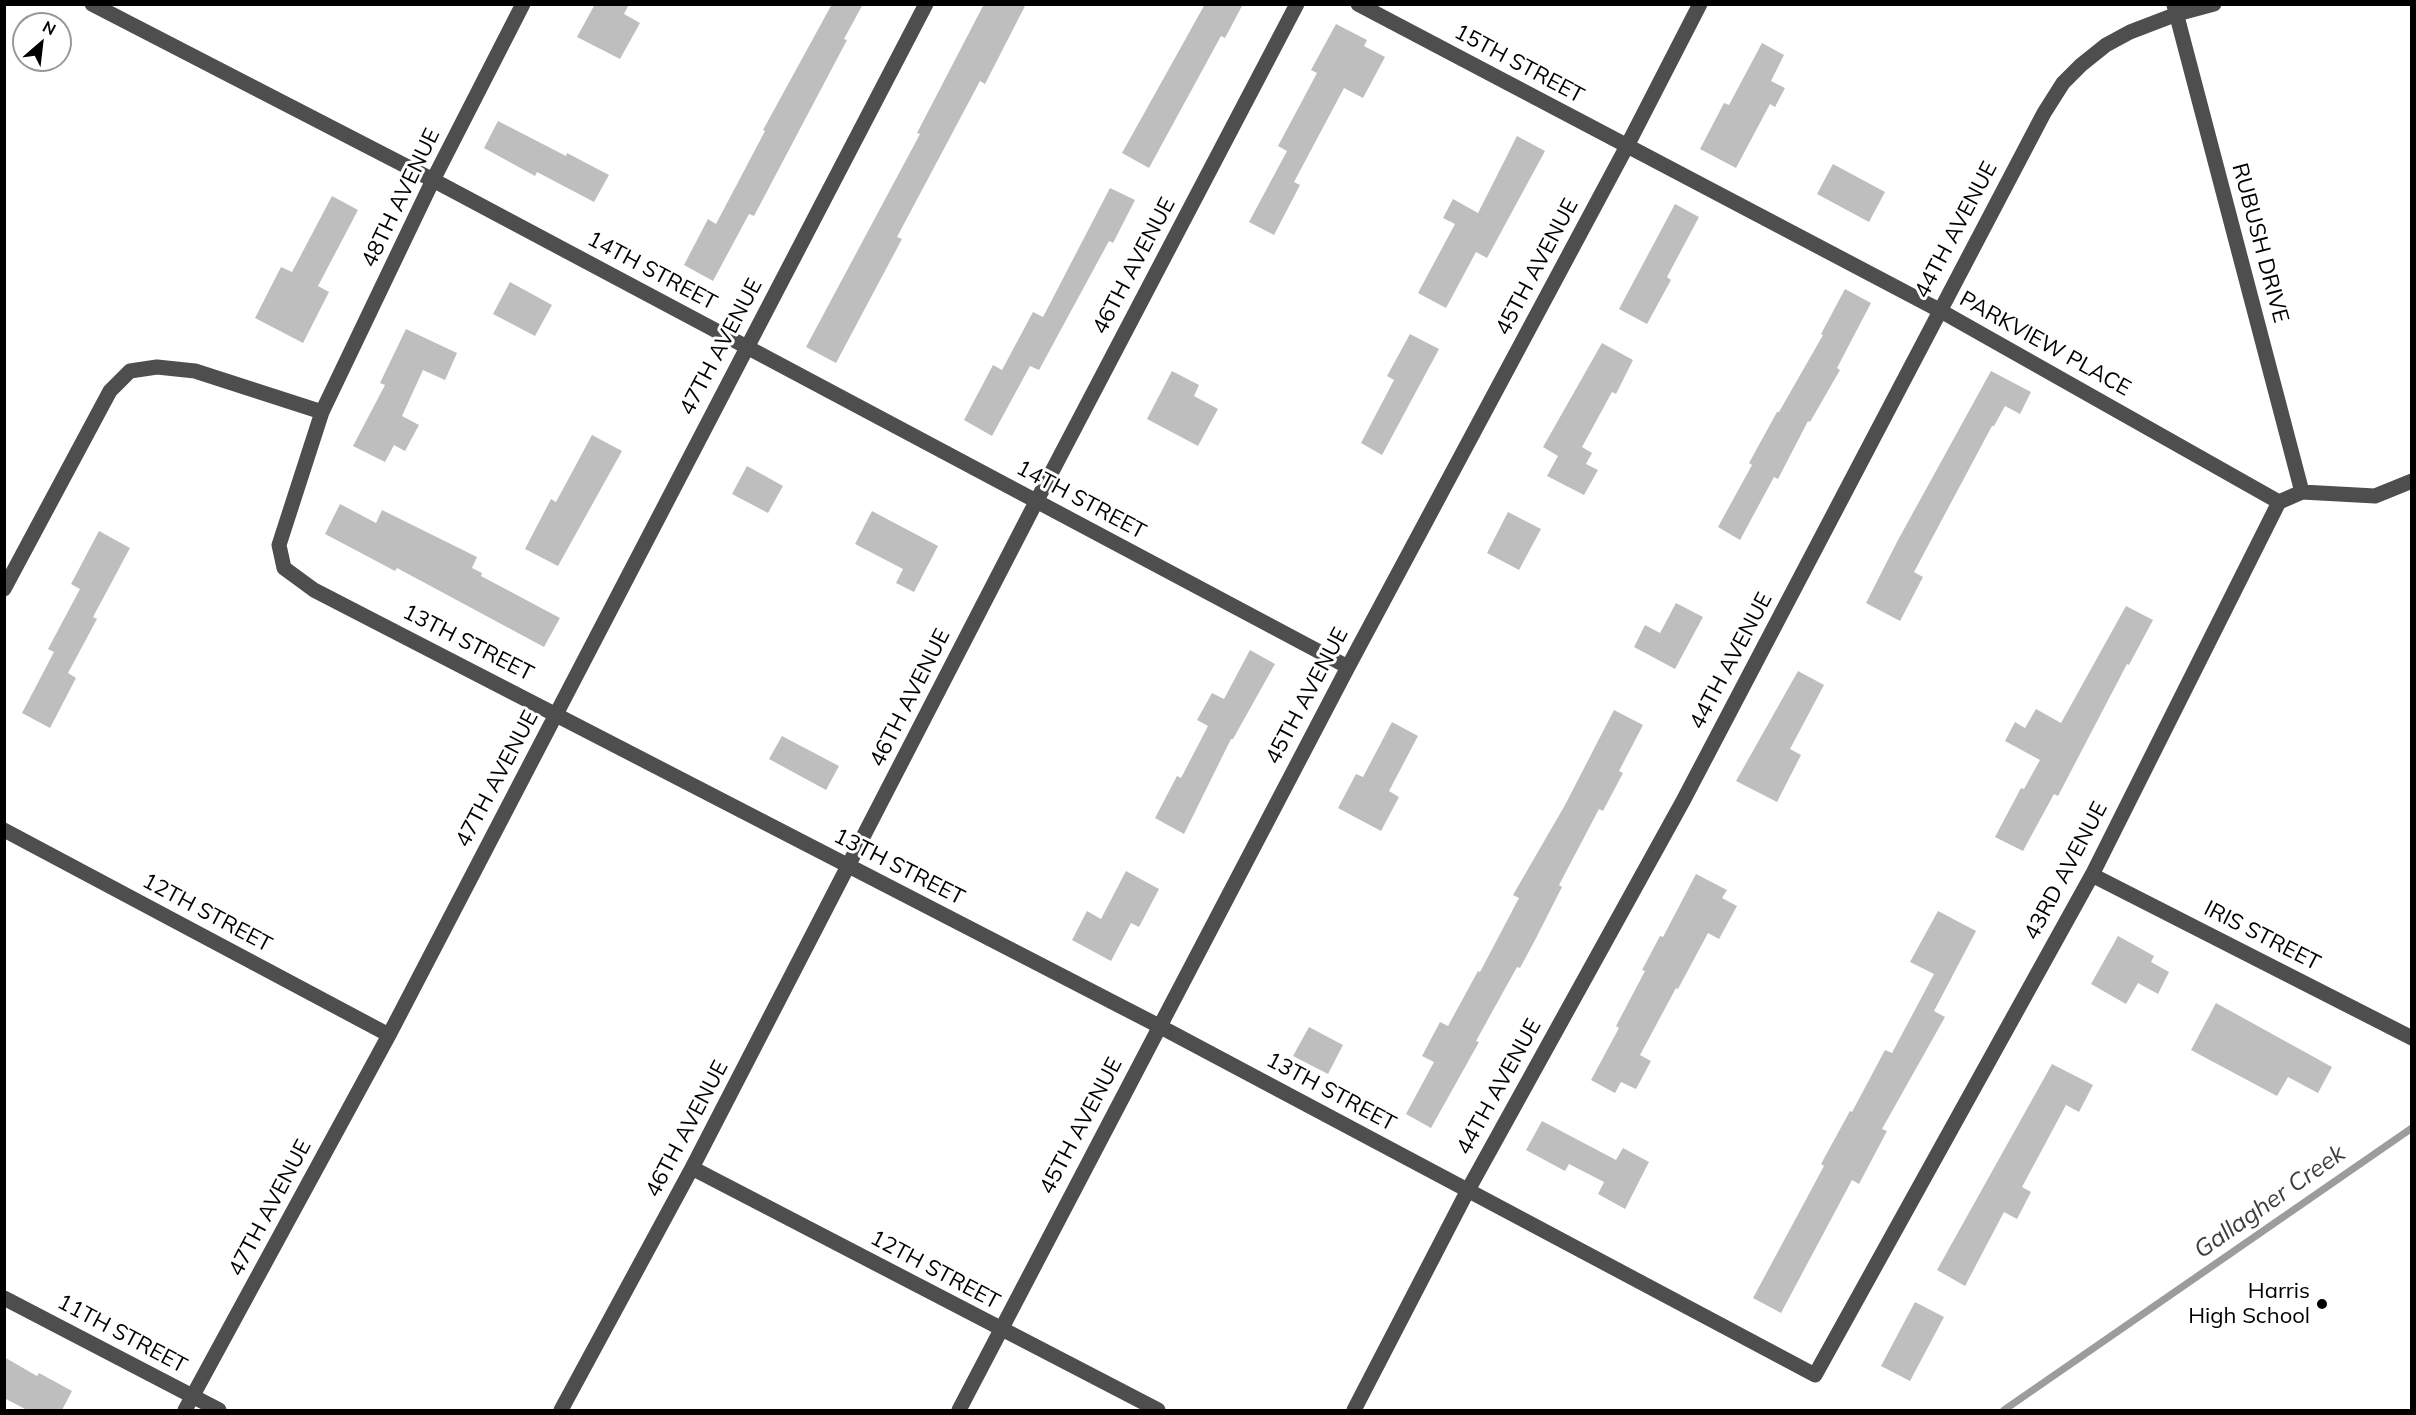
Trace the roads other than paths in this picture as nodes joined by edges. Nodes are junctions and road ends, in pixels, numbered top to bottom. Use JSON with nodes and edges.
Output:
{"nodes":[{"id":1,"x":524,"y":4,"type":"edge"},
{"id":2,"x":926,"y":4,"type":"edge"},
{"id":3,"x":1297,"y":4,"type":"edge"},
{"id":4,"x":1358,"y":4,"type":"edge"},
{"id":5,"x":1700,"y":4,"type":"edge"},
{"id":6,"x":2214,"y":4,"type":"edge"},
{"id":7,"x":100,"y":6,"type":"edge"},
{"id":8,"x":2176,"y":9,"type":"edge"},
{"id":9,"x":1627,"y":146,"type":"junction"},
{"id":10,"x":433,"y":180,"type":"junction"},
{"id":11,"x":1939,"y":310,"type":"junction"},
{"id":12,"x":746,"y":347,"type":"junction"},
{"id":13,"x":322,"y":412,"type":"junction"},
{"id":14,"x":2412,"y":481,"type":"edge"},
{"id":15,"x":2302,"y":492,"type":"junction"},
{"id":16,"x":1036,"y":502,"type":"junction"},
{"id":17,"x":2279,"y":502,"type":"junction"},
{"id":18,"x":4,"y":589,"type":"edge"},
{"id":19,"x":1348,"y":667,"type":"junction"},
{"id":20,"x":556,"y":714,"type":"junction"},
{"id":21,"x":4,"y":831,"type":"edge"},
{"id":22,"x":848,"y":866,"type":"junction"},
{"id":23,"x":2092,"y":875,"type":"junction"},
{"id":24,"x":1159,"y":1026,"type":"junction"},
{"id":25,"x":389,"y":1035,"type":"junction"},
{"id":26,"x":2412,"y":1038,"type":"edge"},
{"id":27,"x":692,"y":1168,"type":"junction"},
{"id":28,"x":1468,"y":1190,"type":"junction"},
{"id":29,"x":4,"y":1298,"type":"edge"},
{"id":30,"x":999,"y":1330,"type":"junction"},
{"id":31,"x":1815,"y":1375,"type":"joint"},
{"id":32,"x":193,"y":1397,"type":"junction"},
{"id":33,"x":185,"y":1410,"type":"edge"},
{"id":34,"x":219,"y":1410,"type":"edge"},
{"id":35,"x":561,"y":1410,"type":"edge"},
{"id":36,"x":959,"y":1410,"type":"edge"},
{"id":37,"x":1158,"y":1410,"type":"edge"},
{"id":38,"x":1354,"y":1410,"type":"edge"}],
"edges":[{"from":1,"to":10,"type":"street","name":"48TH AVENUE"},
{"from":2,"to":12,"type":"street","name":"47TH AVENUE"},
{"from":3,"to":16,"type":"street","name":"46TH AVENUE"},
{"from":4,"to":9,"type":"street","name":"15TH STREET"},
{"from":5,"to":9,"type":"street","name":"45TH AVENUE"},
{"from":6,"to":8,"type":"street","name":"44TH AVENUE"},
{"from":7,"to":10,"type":"street","name":"14TH STREET"},
{"from":8,"to":11,"type":"street","name":"44TH AVENUE"},
{"from":8,"to":15,"type":"street","name":"RUBUSH DRIVE"},
{"from":9,"to":11,"type":"street","name":"PARKVIEW PLACE"},
{"from":9,"to":19,"type":"street","name":"45TH AVENUE"},
{"from":10,"to":12,"type":"street","name":"14TH STREET"},
{"from":10,"to":13,"type":"street","name":"48TH AVENUE"},
{"from":11,"to":17,"type":"street","name":"PARKVIEW PLACE"},
{"from":11,"to":28,"type":"street","name":"44TH AVENUE"},
{"from":12,"to":16,"type":"street","name":"14TH STREET"},
{"from":12,"to":20,"type":"street","name":"47TH AVENUE"},
{"from":13,"to":18,"type":"street"},
{"from":13,"to":20,"type":"street","name":"13TH STREET"},
{"from":14,"to":15,"type":"street"},
{"from":15,"to":17,"type":"street"},
{"from":16,"to":19,"type":"street","name":"14TH STREET"},
{"from":16,"to":22,"type":"street","name":"46TH AVENUE"},
{"from":17,"to":23,"type":"street","name":"43RD AVENUE"},
{"from":19,"to":24,"type":"street","name":"45TH AVENUE"},
{"from":20,"to":22,"type":"street","name":"13TH STREET"},
{"from":20,"to":25,"type":"street","name":"47TH AVENUE"},
{"from":21,"to":25,"type":"street","name":"12TH STREET"},
{"from":22,"to":24,"type":"street","name":"13TH STREET"},
{"from":22,"to":27,"type":"street","name":"46TH AVENUE"},
{"from":23,"to":26,"type":"street","name":"IRIS STREET"},
{"from":23,"to":31,"type":"street","name":"43RD AVENUE"},
{"from":24,"to":28,"type":"street","name":"13TH STREET"},
{"from":24,"to":30,"type":"street","name":"45TH AVENUE"},
{"from":25,"to":32,"type":"street","name":"47TH AVENUE"},
{"from":27,"to":30,"type":"street","name":"12TH STREET"},
{"from":27,"to":35,"type":"street","name":"46TH AVENUE"},
{"from":28,"to":31,"type":"street","name":"13TH STREET"},
{"from":28,"to":38,"type":"street","name":"44TH AVENUE"},
{"from":29,"to":32,"type":"street","name":"11TH STREET"},
{"from":30,"to":36,"type":"street","name":"45TH AVENUE"},
{"from":30,"to":37,"type":"street","name":"12TH STREET"},
{"from":32,"to":33,"type":"street","name":"47TH AVENUE"},
{"from":32,"to":34,"type":"street","name":"11TH STREET"}]}
